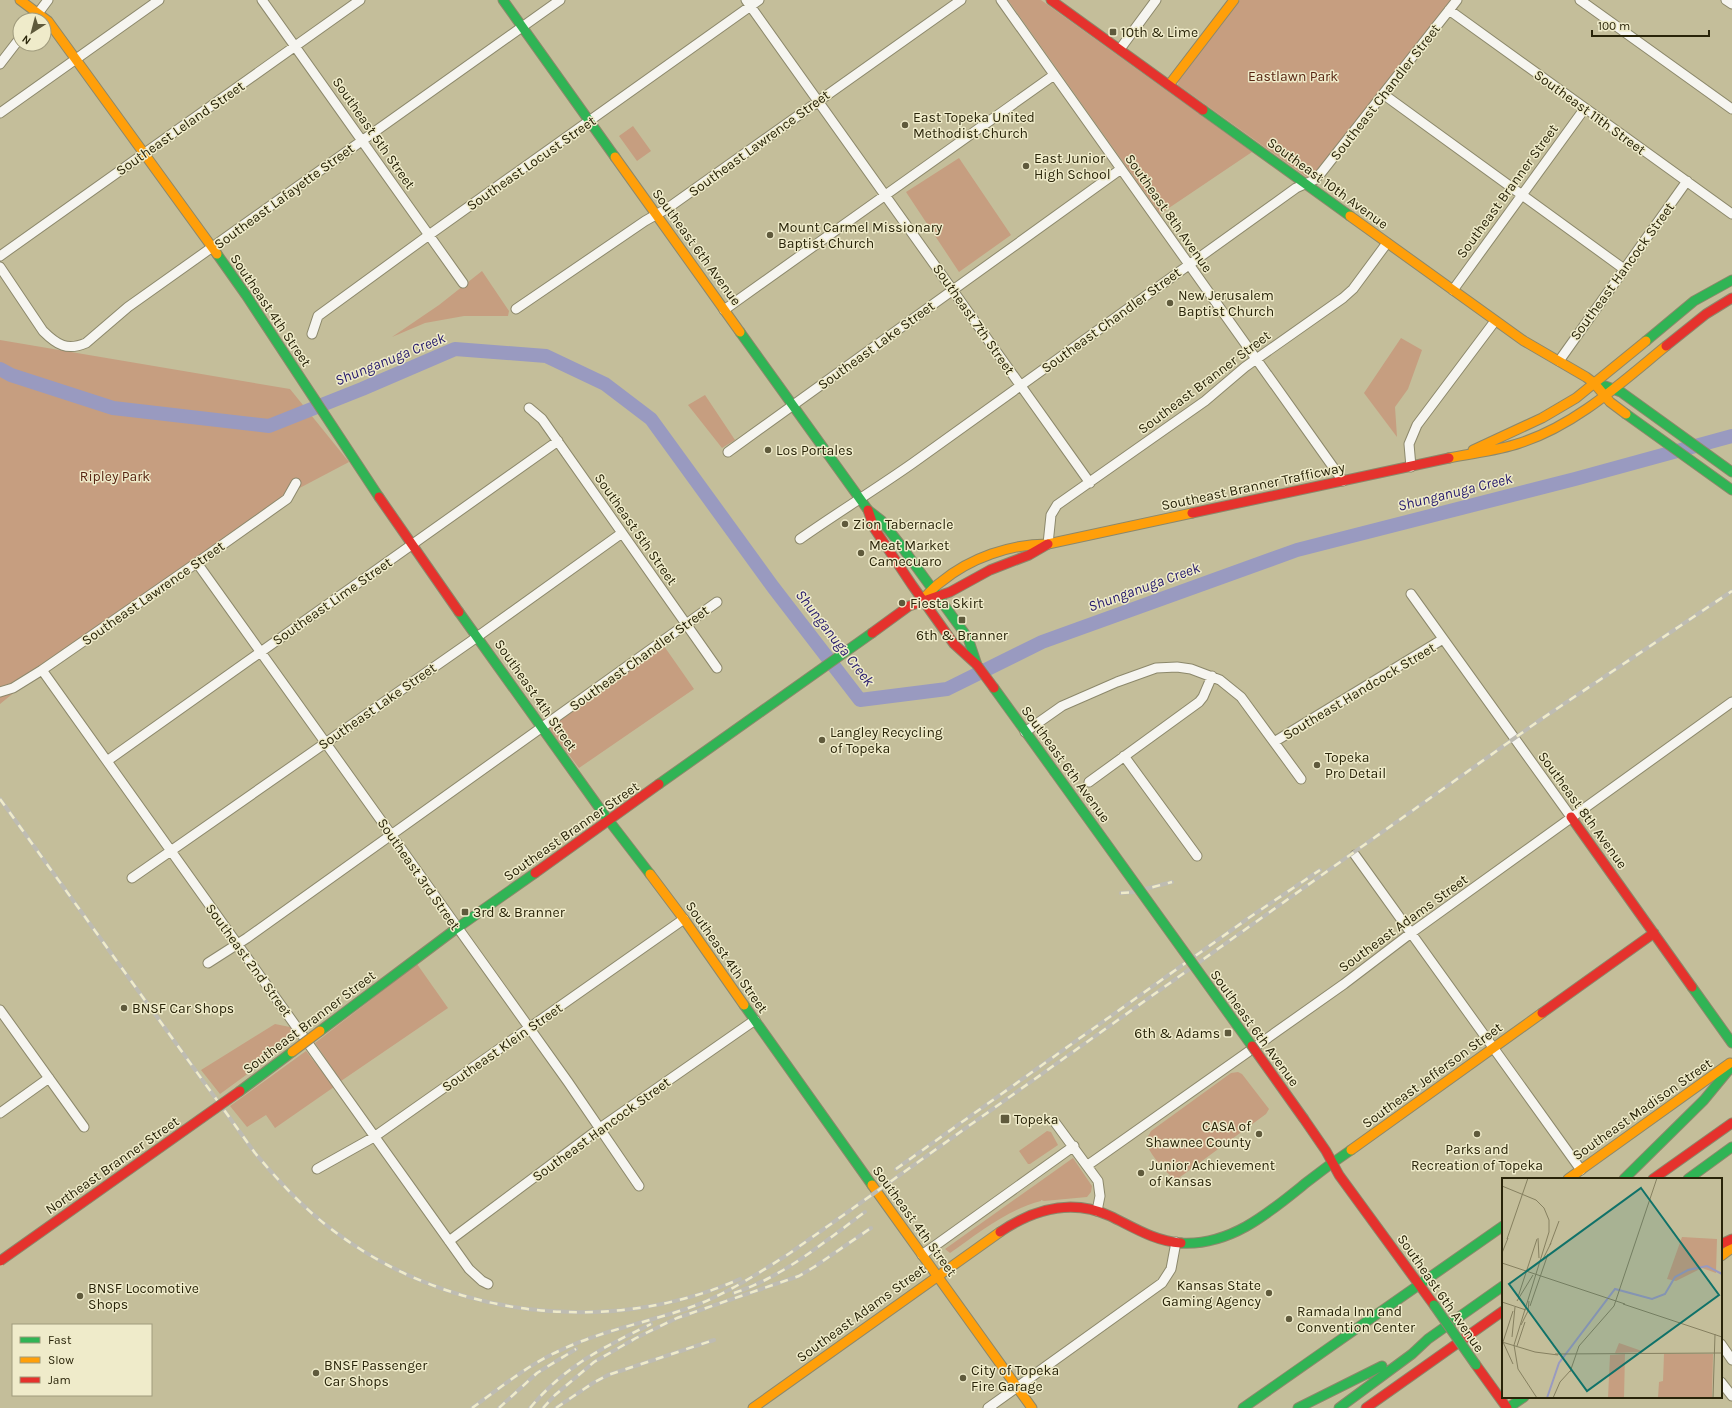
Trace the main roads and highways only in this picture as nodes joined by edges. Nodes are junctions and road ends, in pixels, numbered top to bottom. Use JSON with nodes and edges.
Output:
{"nodes":[{"id":1,"x":20,"y":0,"type":"edge"},
{"id":2,"x":503,"y":0,"type":"edge"},
{"id":3,"x":1051,"y":0,"type":"edge"},
{"id":4,"x":1234,"y":0,"type":"edge"},
{"id":5,"x":31,"y":12,"type":"edge"},
{"id":6,"x":52,"y":27,"type":"edge"},
{"id":7,"x":1169,"y":85,"type":"junction"},
{"id":8,"x":1732,"y":280,"type":"edge"},
{"id":9,"x":1732,"y":298,"type":"edge"},
{"id":10,"x":1594,"y":383,"type":"junction"},
{"id":11,"x":1612,"y":389,"type":"junction"},
{"id":12,"x":1604,"y":395,"type":"junction"},
{"id":13,"x":1464,"y":455,"type":"junction"},
{"id":14,"x":1732,"y":472,"type":"edge"},
{"id":15,"x":1732,"y":490,"type":"edge"},
{"id":16,"x":868,"y":510,"type":"junction"},
{"id":17,"x":1048,"y":544,"type":"junction"},
{"id":18,"x":935,"y":593,"type":"junction"},
{"id":19,"x":922,"y":600,"type":"junction"},
{"id":20,"x":978,"y":665,"type":"junction"},
{"id":21,"x":1571,"y":817,"type":"road end"},
{"id":22,"x":610,"y":820,"type":"junction"},
{"id":23,"x":1654,"y":933,"type":"junction"},
{"id":24,"x":1732,"y":1043,"type":"edge"},
{"id":25,"x":1732,"y":1062,"type":"edge"},
{"id":26,"x":1732,"y":1066,"type":"edge"},
{"id":27,"x":240,"y":1091,"type":"joint"},
{"id":28,"x":1732,"y":1123,"type":"edge"},
{"id":29,"x":1732,"y":1147,"type":"edge"},
{"id":30,"x":1332,"y":1163,"type":"junction"},
{"id":31,"x":1569,"y":1178,"type":"edge"},
{"id":32,"x":1625,"y":1178,"type":"edge"},
{"id":33,"x":1654,"y":1178,"type":"edge"},
{"id":34,"x":1689,"y":1178,"type":"edge"},
{"id":35,"x":1097,"y":1211,"type":"joint"},
{"id":36,"x":1502,"y":1227,"type":"edge"},
{"id":37,"x":1732,"y":1239,"type":"edge"},
{"id":38,"x":1722,"y":1244,"type":"edge"},
{"id":39,"x":1732,"y":1248,"type":"edge"},
{"id":40,"x":1722,"y":1255,"type":"edge"},
{"id":41,"x":0,"y":1261,"type":"edge"},
{"id":42,"x":937,"y":1276,"type":"junction"},
{"id":43,"x":1419,"y":1284,"type":"junction"},
{"id":44,"x":1502,"y":1287,"type":"edge"},
{"id":45,"x":1502,"y":1312,"type":"edge"},
{"id":46,"x":1502,"y":1322,"type":"edge"},
{"id":47,"x":1473,"y":1333,"type":"junction"},
{"id":48,"x":1428,"y":1339,"type":"junction"},
{"id":49,"x":1523,"y":1398,"type":"edge"},
{"id":50,"x":752,"y":1408,"type":"edge"},
{"id":51,"x":1032,"y":1408,"type":"edge"},
{"id":52,"x":1243,"y":1408,"type":"edge"},
{"id":53,"x":1298,"y":1408,"type":"edge"},
{"id":54,"x":1339,"y":1408,"type":"edge"},
{"id":55,"x":1366,"y":1408,"type":"edge"},
{"id":56,"x":1508,"y":1408,"type":"edge"}],
"edges":[{"from":1,"to":5,"type":"main road","name":"Southeast 4th Street"},
{"from":2,"to":16,"type":"main road","name":"Southeast 6th Avenue"},
{"from":3,"to":7,"type":"main road","name":"Southeast 10th Avenue"},
{"from":4,"to":7,"type":"main road"},
{"from":6,"to":22,"type":"main road","name":"Southeast 4th Street"},
{"from":7,"to":10,"type":"main road","name":"Southeast 10th Avenue"},
{"from":8,"to":10,"type":"main road","name":"Southeast Branner Trafficway"},
{"from":9,"to":11,"type":"main road","name":"Southeast Branner Trafficway"},
{"from":10,"to":11,"type":"main road","name":"Southeast 10th Avenue"},
{"from":10,"to":12,"type":"main road","name":"Southeast 10th Avenue"},
{"from":10,"to":13,"type":"main road","name":"Southeast Branner Trafficway"},
{"from":11,"to":12,"type":"main road","name":"Southeast Branner Trafficway"},
{"from":11,"to":14,"type":"main road","name":"Southeast 10th Avenue"},
{"from":12,"to":13,"type":"main road","name":"Southeast Branner Trafficway"},
{"from":12,"to":15,"type":"main road","name":"Southeast 10th Avenue"},
{"from":13,"to":17,"type":"main road","name":"Southeast Branner Trafficway"},
{"from":16,"to":18,"type":"main road","name":"Southeast 6th Avenue"},
{"from":16,"to":19,"type":"main road","name":"Southeast 6th Avenue"},
{"from":17,"to":18,"type":"main road","name":"Southeast Branner Street"},
{"from":17,"to":18,"type":"main road","name":"Southeast Branner Street"},
{"from":18,"to":19,"type":"main road","name":"Southeast Branner Street"},
{"from":18,"to":20,"type":"main road","name":"Southeast 6th Avenue"},
{"from":19,"to":20,"type":"main road","name":"Southeast 6th Avenue"},
{"from":19,"to":22,"type":"main road","name":"Southeast Branner Street"},
{"from":20,"to":30,"type":"main road","name":"Southeast 6th Avenue","bridge":true},
{"from":21,"to":23,"type":"main road","name":"Southeast 8th Avenue"},
{"from":22,"to":27,"type":"main road","name":"Southeast Branner Street","bridge":true},
{"from":22,"to":42,"type":"main road","name":"Southeast 4th Street"},
{"from":23,"to":24,"type":"main road","name":"Southeast 8th Avenue"},
{"from":23,"to":30,"type":"main road","name":"Southeast Jefferson Street"},
{"from":25,"to":31,"type":"main road","name":"Southeast Madison Street"},
{"from":26,"to":32,"type":"main road"},
{"from":27,"to":41,"type":"main road","name":"Northeast Branner Street","bridge":true},
{"from":28,"to":33,"type":"main road"},
{"from":29,"to":34,"type":"main road"},
{"from":30,"to":35,"type":"main road","name":"Southeast Jefferson Street"},
{"from":30,"to":43,"type":"main road","name":"Southeast 6th Avenue"},
{"from":35,"to":42,"type":"main road","name":"Southeast Adams Street"},
{"from":36,"to":43,"type":"main road"},
{"from":37,"to":38,"type":"main road"},
{"from":39,"to":40,"type":"main road"},
{"from":42,"to":50,"type":"main road","name":"Southeast Adams Street"},
{"from":42,"to":51,"type":"main road","name":"Southeast 4th Street"},
{"from":43,"to":52,"type":"main road"},
{"from":43,"to":56,"type":"main road","name":"Southeast 6th Avenue","bridge":true},
{"from":44,"to":48,"type":"main road"},
{"from":45,"to":47,"type":"main road"},
{"from":46,"to":47,"type":"main road"},
{"from":47,"to":55,"type":"main road"},
{"from":48,"to":53,"type":"main road"},
{"from":48,"to":54,"type":"main road"},
{"from":49,"to":56,"type":"main road"}]}
